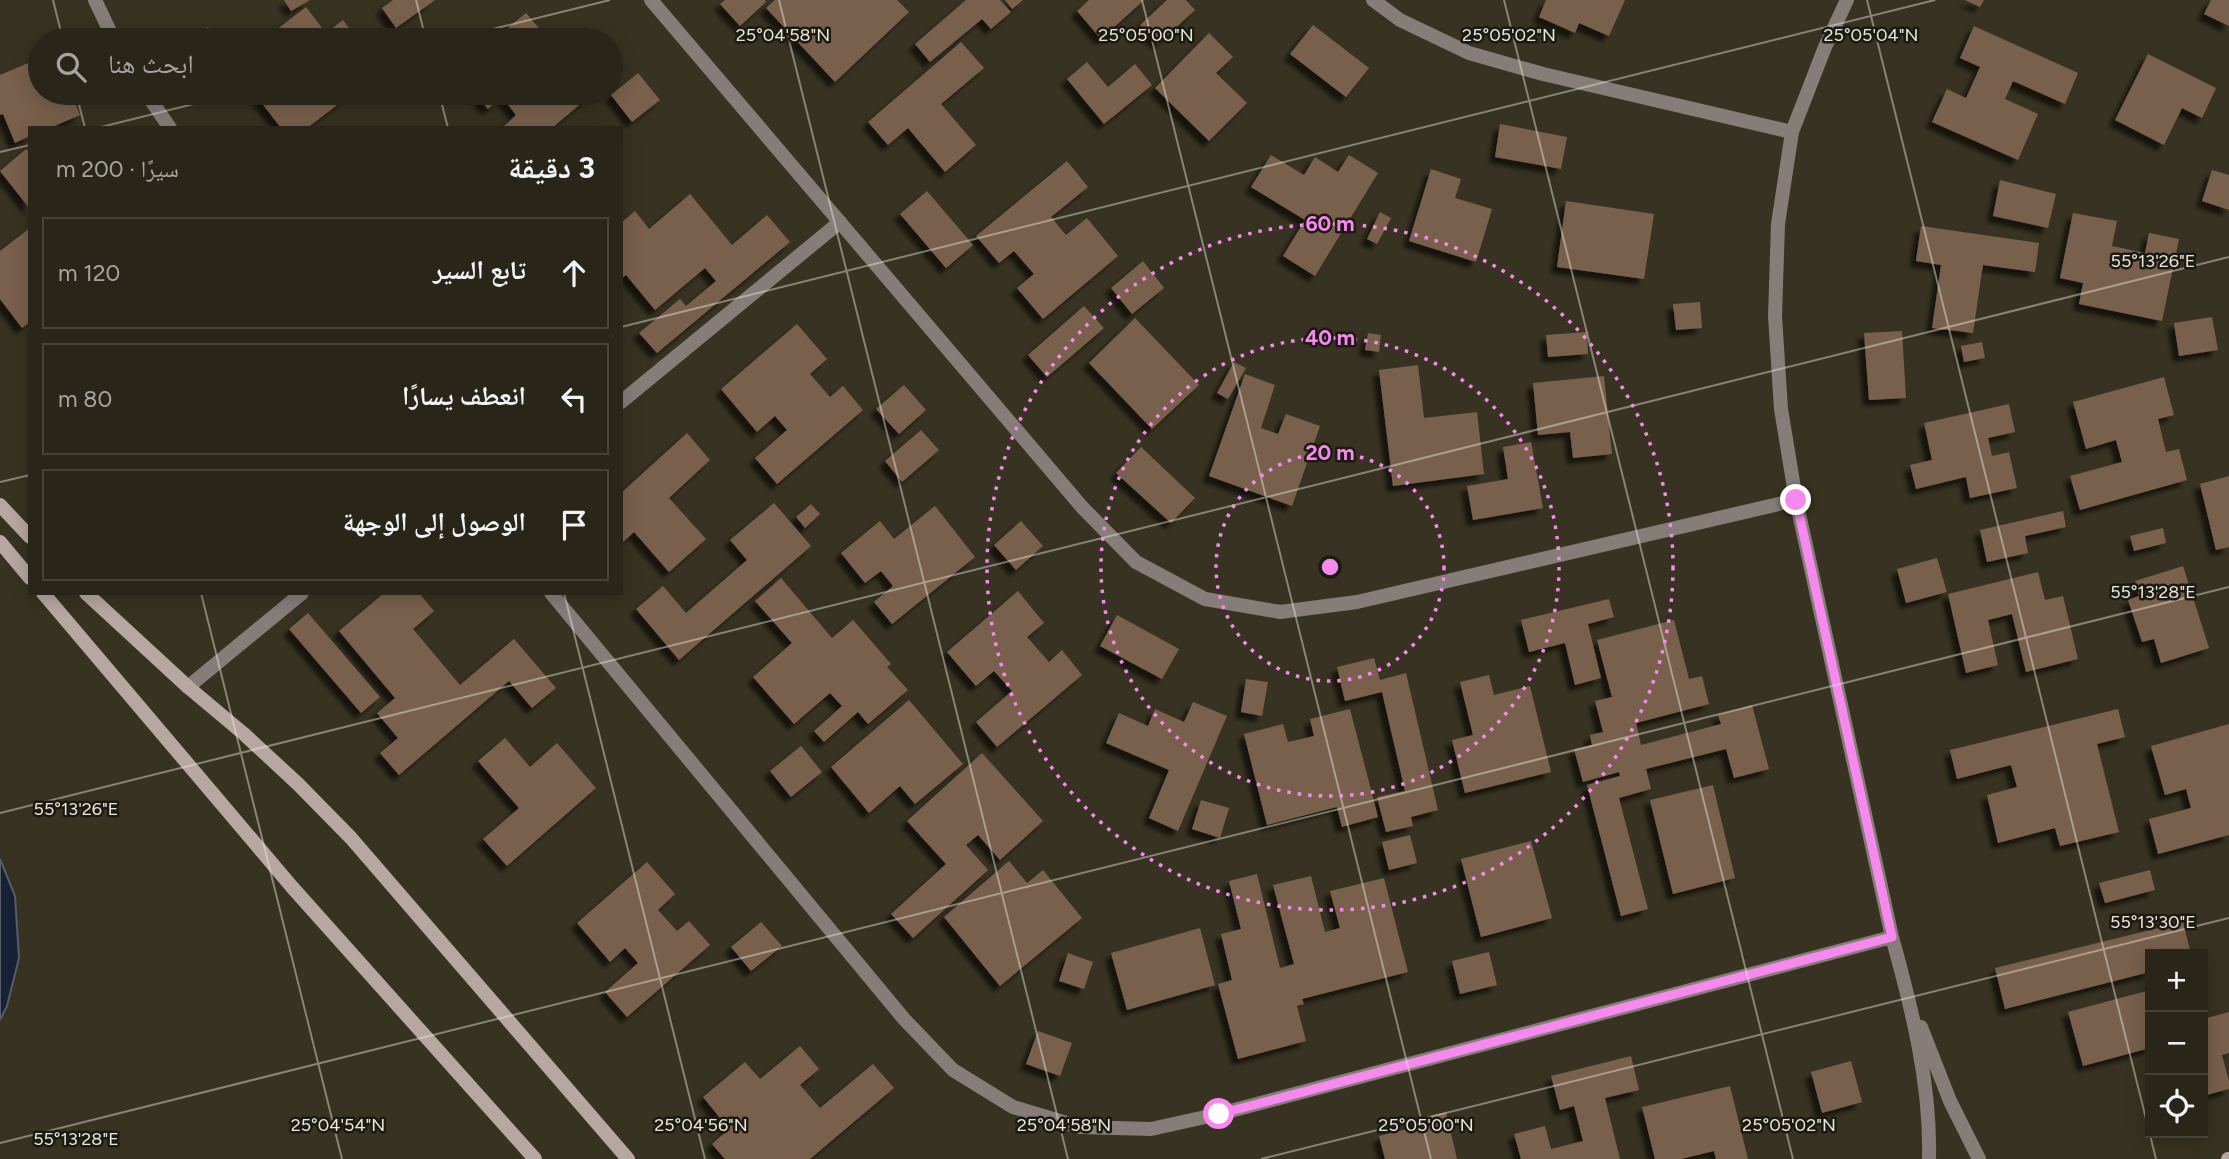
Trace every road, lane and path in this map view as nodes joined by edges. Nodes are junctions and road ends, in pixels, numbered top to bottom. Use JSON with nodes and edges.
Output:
{"nodes":[{"id":1,"x":94,"y":0,"type":"edge"},
{"id":2,"x":651,"y":0,"type":"edge"},
{"id":3,"x":1373,"y":0,"type":"edge"},
{"id":4,"x":1847,"y":0,"type":"edge"},
{"id":5,"x":108,"y":28,"type":"edge"},
{"id":6,"x":154,"y":105,"type":"edge"},
{"id":7,"x":169,"y":126,"type":"edge"},
{"id":8,"x":1792,"y":132,"type":"junction"},
{"id":9,"x":839,"y":222,"type":"junction"},
{"id":10,"x":623,"y":400,"type":"edge"},
{"id":11,"x":1796,"y":500,"type":"junction"},
{"id":12,"x":0,"y":505,"type":"edge"},
{"id":13,"x":28,"y":535,"type":"edge"},
{"id":14,"x":0,"y":542,"type":"edge"},
{"id":15,"x":28,"y":576,"type":"edge"},
{"id":16,"x":45,"y":595,"type":"edge"},
{"id":17,"x":88,"y":595,"type":"edge"},
{"id":18,"x":300,"y":595,"type":"edge"},
{"id":19,"x":553,"y":595,"type":"edge"},
{"id":20,"x":188,"y":688,"type":"junction"},
{"id":21,"x":1892,"y":937,"type":"junction"},
{"id":22,"x":1908,"y":996,"type":"junction"},
{"id":23,"x":535,"y":1159,"type":"edge"},
{"id":24,"x":628,"y":1159,"type":"edge"},
{"id":25,"x":1929,"y":1159,"type":"edge"},
{"id":26,"x":1979,"y":1159,"type":"edge"}],
"edges":[{"from":1,"to":5,"type":"street"},
{"from":2,"to":9,"type":"street"},
{"from":3,"to":8,"type":"street"},
{"from":4,"to":8,"type":"street"},
{"from":6,"to":7,"type":"street"},
{"from":8,"to":11,"type":"street"},
{"from":9,"to":10,"type":"street"},
{"from":9,"to":11,"type":"street"},
{"from":11,"to":21,"type":"street"},
{"from":12,"to":13,"type":"street"},
{"from":14,"to":15,"type":"street"},
{"from":16,"to":23,"type":"street"},
{"from":17,"to":20,"type":"street"},
{"from":18,"to":20,"type":"street"},
{"from":19,"to":21,"type":"street"},
{"from":20,"to":24,"type":"street"},
{"from":21,"to":22,"type":"street"},
{"from":22,"to":25,"type":"street"},
{"from":22,"to":26,"type":"street"}]}
